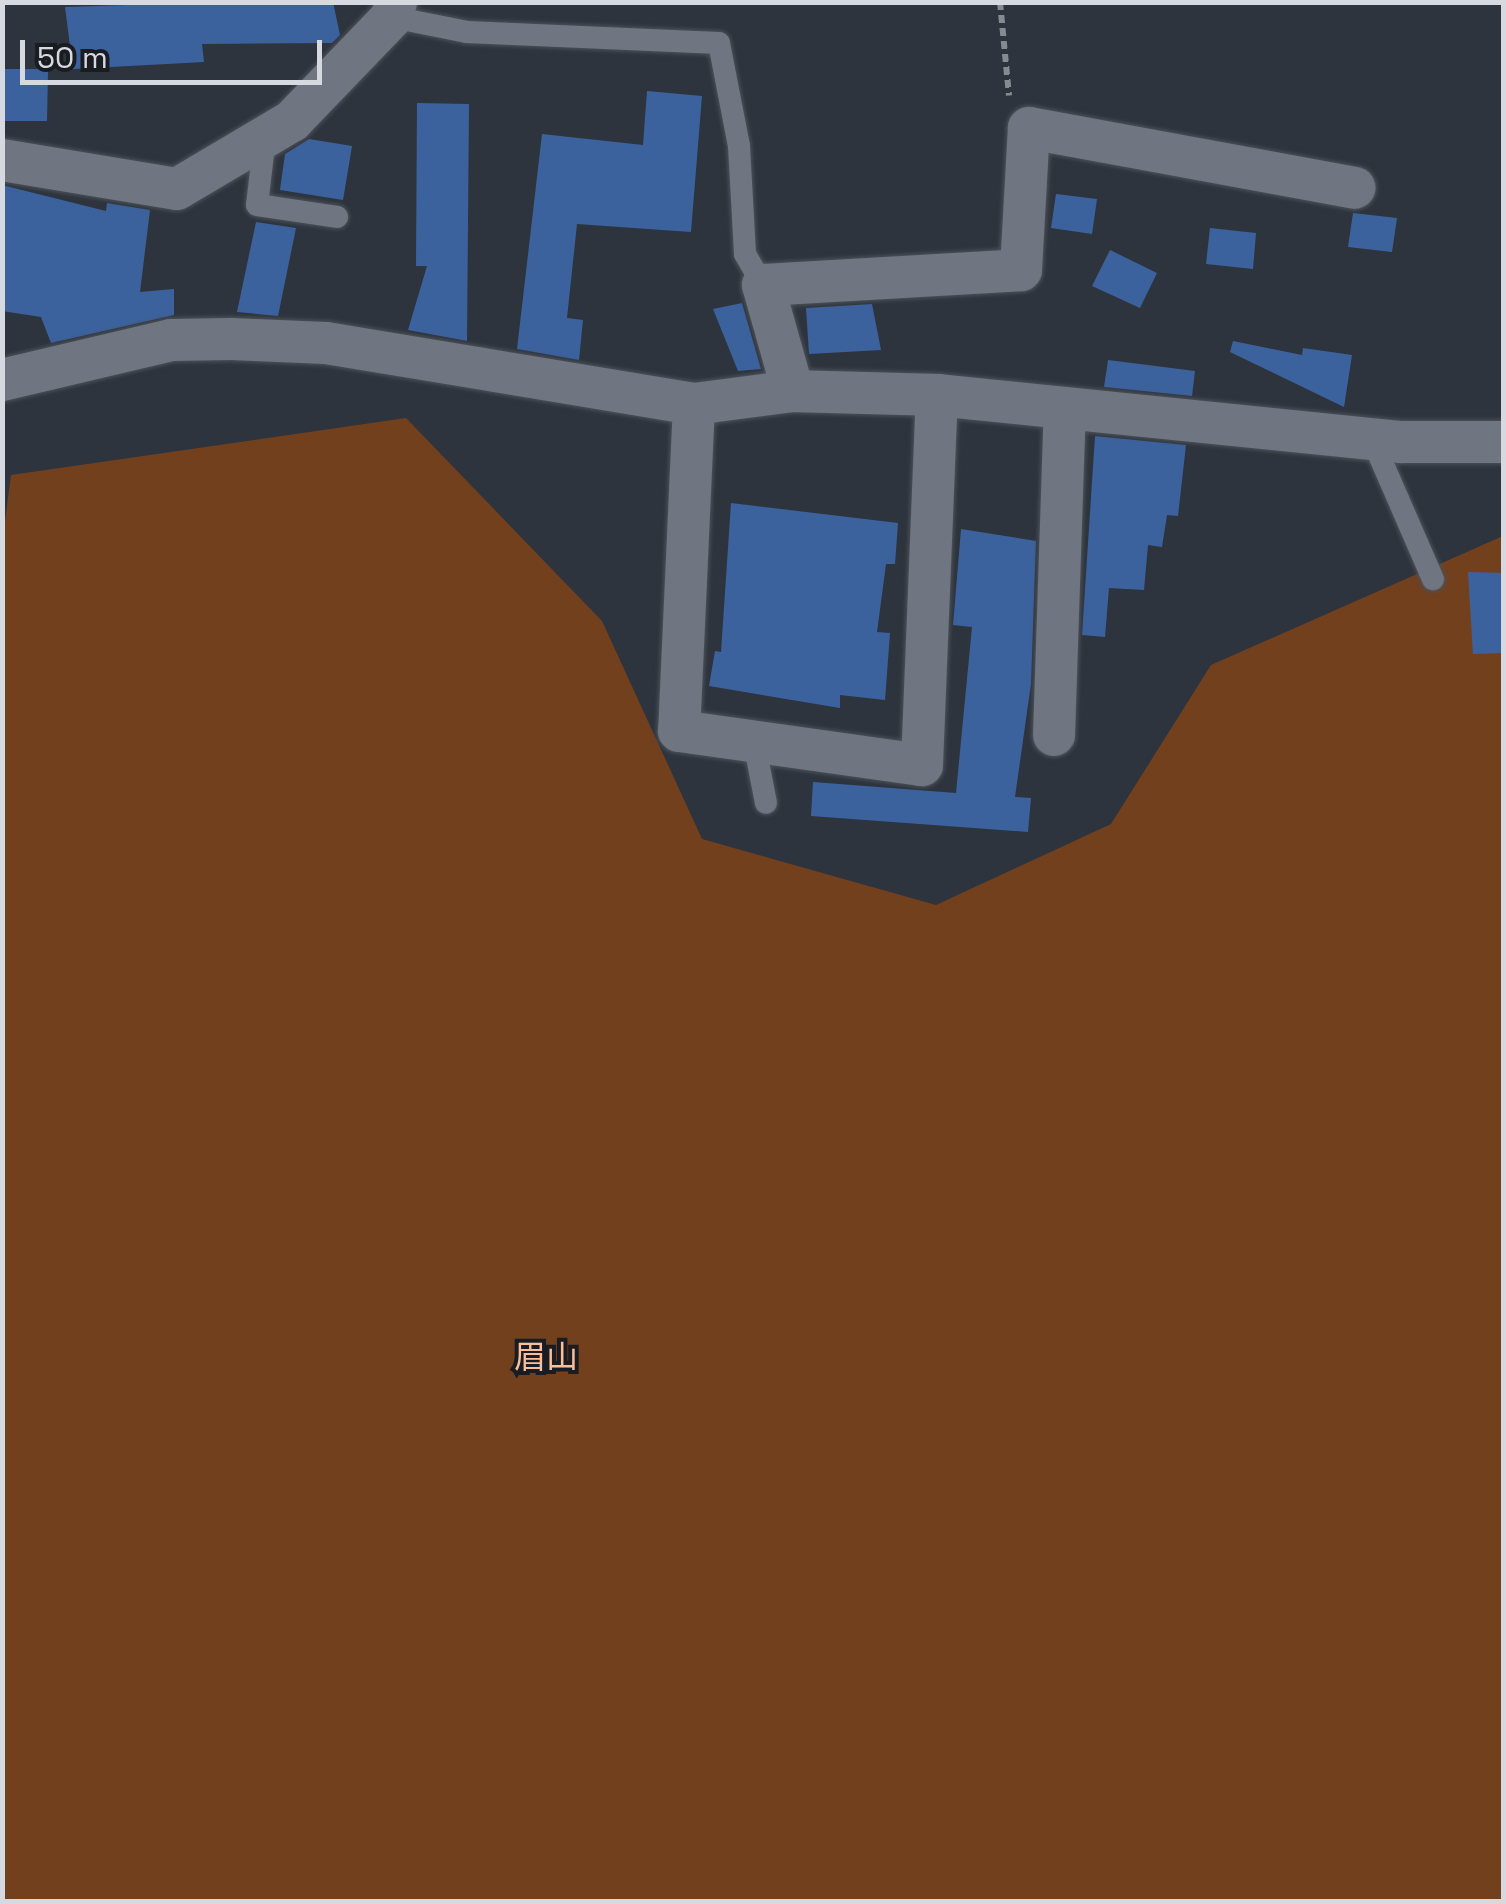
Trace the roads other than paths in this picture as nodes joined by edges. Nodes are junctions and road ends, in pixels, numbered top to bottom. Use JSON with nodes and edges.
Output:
{"nodes":[{"id":1,"x":394,"y":10,"type":"edge"},
{"id":2,"x":265,"y":137,"type":"junction"},
{"id":3,"x":2,"y":160,"type":"edge"},
{"id":4,"x":1355,"y":188,"type":"dead end"},
{"id":5,"x":337,"y":217,"type":"dead end"},
{"id":6,"x":763,"y":285,"type":"junction"},
{"id":7,"x":2,"y":380,"type":"edge"},
{"id":8,"x":792,"y":391,"type":"junction"},
{"id":9,"x":937,"y":394,"type":"junction"},
{"id":10,"x":694,"y":404,"type":"junction"},
{"id":11,"x":1065,"y":408,"type":"junction"},
{"id":12,"x":1372,"y":439,"type":"junction"},
{"id":13,"x":1504,"y":442,"type":"edge"},
{"id":14,"x":1433,"y":580,"type":"dead end"},
{"id":15,"x":1054,"y":735,"type":"dead end"},
{"id":16,"x":754,"y":742,"type":"junction"},
{"id":17,"x":766,"y":803,"type":"dead end"}],
"edges":[{"from":1,"to":2,"type":"street"},
{"from":1,"to":6,"type":"lane"},
{"from":2,"to":3,"type":"street"},
{"from":2,"to":5,"type":"lane"},
{"from":4,"to":6,"type":"street"},
{"from":6,"to":8,"type":"street"},
{"from":7,"to":10,"type":"street"},
{"from":8,"to":9,"type":"street"},
{"from":8,"to":10,"type":"street"},
{"from":9,"to":11,"type":"street"},
{"from":9,"to":16,"type":"street"},
{"from":10,"to":16,"type":"street"},
{"from":11,"to":12,"type":"street"},
{"from":11,"to":15,"type":"street"},
{"from":12,"to":13,"type":"street"},
{"from":12,"to":14,"type":"lane"},
{"from":16,"to":17,"type":"lane"}]}
